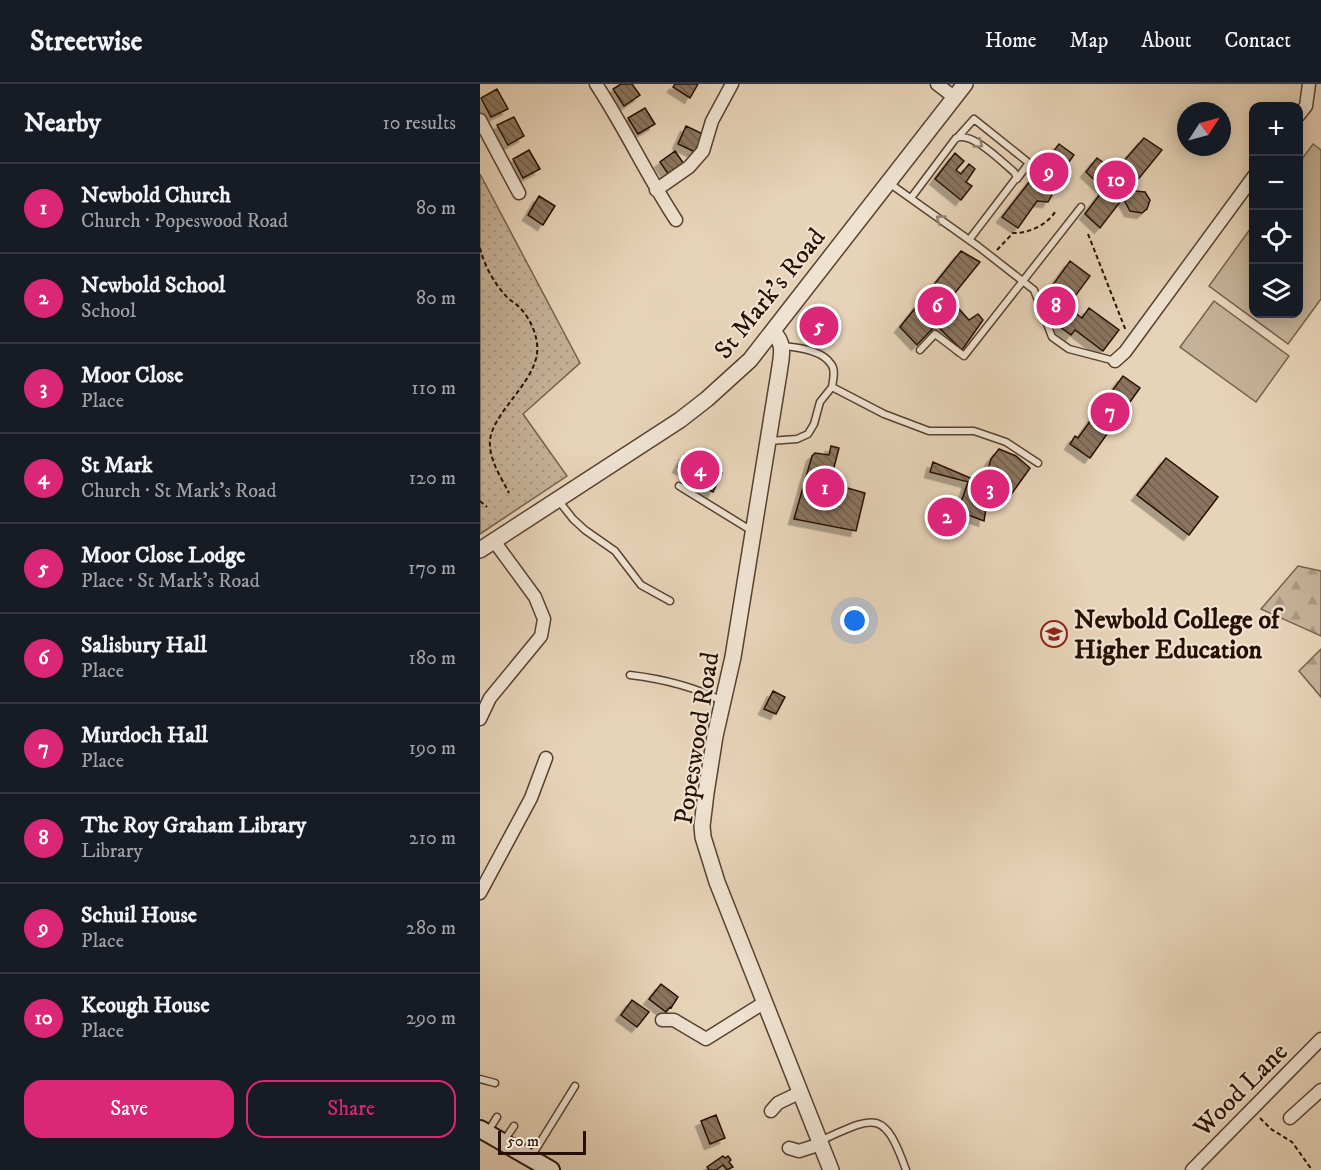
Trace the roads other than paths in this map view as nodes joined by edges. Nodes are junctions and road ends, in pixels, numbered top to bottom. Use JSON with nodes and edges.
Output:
{"nodes":[{"id":1,"x":596,"y":84,"type":"edge"},
{"id":2,"x":731,"y":84,"type":"edge"},
{"id":3,"x":937,"y":84,"type":"edge"},
{"id":4,"x":965,"y":84,"type":"edge"},
{"id":5,"x":1309,"y":84,"type":"edge"},
{"id":6,"x":954,"y":97,"type":"junction"},
{"id":7,"x":1303,"y":110,"type":"edge"},
{"id":8,"x":480,"y":120,"type":"edge"},
{"id":9,"x":957,"y":138,"type":"junction"},
{"id":10,"x":1016,"y":180,"type":"junction"},
{"id":11,"x":889,"y":183,"type":"junction"},
{"id":12,"x":1249,"y":183,"type":"edge"},
{"id":13,"x":656,"y":190,"type":"junction"},
{"id":14,"x":519,"y":193,"type":"dead end"},
{"id":15,"x":911,"y":198,"type":"junction"},
{"id":16,"x":1081,"y":207,"type":"dead end"},
{"id":17,"x":676,"y":220,"type":"dead end"},
{"id":18,"x":969,"y":240,"type":"junction"},
{"id":19,"x":1024,"y":282,"type":"junction"},
{"id":20,"x":773,"y":332,"type":"junction"},
{"id":21,"x":782,"y":346,"type":"junction"},
{"id":22,"x":920,"y":350,"type":"dead end"},
{"id":23,"x":1115,"y":361,"type":"joint"},
{"id":24,"x":832,"y":387,"type":"junction"},
{"id":25,"x":768,"y":441,"type":"junction"},
{"id":26,"x":1038,"y":464,"type":"dead end"},
{"id":27,"x":679,"y":486,"type":"dead end"},
{"id":28,"x":558,"y":500,"type":"junction"},
{"id":29,"x":753,"y":532,"type":"junction"},
{"id":30,"x":494,"y":541,"type":"junction"},
{"id":31,"x":480,"y":550,"type":"edge"},
{"id":32,"x":670,"y":601,"type":"dead end"},
{"id":33,"x":630,"y":675,"type":"dead end"},
{"id":34,"x":723,"y":701,"type":"junction"},
{"id":35,"x":480,"y":719,"type":"edge"},
{"id":36,"x":546,"y":758,"type":"dead end"},
{"id":37,"x":480,"y":893,"type":"edge"},
{"id":38,"x":765,"y":1002,"type":"junction"},
{"id":39,"x":662,"y":1020,"type":"dead end"},
{"id":40,"x":1321,"y":1039,"type":"edge"},
{"id":41,"x":480,"y":1079,"type":"edge"},
{"id":42,"x":495,"y":1083,"type":"dead end"},
{"id":43,"x":575,"y":1086,"type":"dead end"},
{"id":44,"x":1321,"y":1090,"type":"edge"},
{"id":45,"x":801,"y":1092,"type":"junction"},
{"id":46,"x":771,"y":1111,"type":"dead end"},
{"id":47,"x":496,"y":1117,"type":"dead end"},
{"id":48,"x":1290,"y":1118,"type":"dead end"},
{"id":49,"x":514,"y":1126,"type":"dead end"},
{"id":50,"x":484,"y":1131,"type":"edge"},
{"id":51,"x":503,"y":1143,"type":"junction"},
{"id":52,"x":820,"y":1143,"type":"junction"},
{"id":53,"x":789,"y":1148,"type":"dead end"},
{"id":54,"x":530,"y":1159,"type":"junction"},
{"id":55,"x":551,"y":1170,"type":"edge"},
{"id":56,"x":831,"y":1170,"type":"edge"},
{"id":57,"x":906,"y":1170,"type":"edge"},
{"id":58,"x":1192,"y":1170,"type":"edge"}],
"edges":[{"from":1,"to":13,"type":"street"},
{"from":2,"to":13,"type":"street"},
{"from":3,"to":6,"type":"street"},
{"from":4,"to":6,"type":"street","name":"St Mark's Road"},
{"from":5,"to":7,"type":"street"},
{"from":6,"to":11,"type":"street","name":"St Mark's Road"},
{"from":8,"to":14,"type":"street"},
{"from":9,"to":10,"type":"lane","one_way":true},
{"from":9,"to":10,"type":"lane"},
{"from":9,"to":15,"type":"lane"},
{"from":10,"to":18,"type":"lane"},
{"from":11,"to":15,"type":"lane"},
{"from":11,"to":20,"type":"street","name":"St Mark's Road"},
{"from":12,"to":23,"type":"street"},
{"from":13,"to":17,"type":"street"},
{"from":18,"to":15,"type":"lane","one_way":true},
{"from":16,"to":19,"type":"lane"},
{"from":18,"to":19,"type":"lane"},
{"from":19,"to":22,"type":"lane"},
{"from":19,"to":23,"type":"lane"},
{"from":20,"to":21,"type":"street"},
{"from":20,"to":28,"type":"street","name":"St Mark's Road"},
{"from":21,"to":24,"type":"lane"},
{"from":21,"to":25,"type":"street","name":"Popeswood Road"},
{"from":24,"to":25,"type":"lane"},
{"from":24,"to":26,"type":"lane"},
{"from":25,"to":29,"type":"street","name":"Popeswood Road"},
{"from":27,"to":29,"type":"lane"},
{"from":28,"to":30,"type":"street","name":"St Mark's Road"},
{"from":28,"to":32,"type":"lane"},
{"from":29,"to":34,"type":"street","name":"Popeswood Road"},
{"from":30,"to":31,"type":"street","name":"St Mark's Road"},
{"from":30,"to":35,"type":"street"},
{"from":33,"to":34,"type":"lane"},
{"from":34,"to":38,"type":"street","name":"Popeswood Road"},
{"from":36,"to":37,"type":"street"},
{"from":38,"to":39,"type":"street"},
{"from":38,"to":45,"type":"street","name":"Popeswood Road"},
{"from":40,"to":58,"type":"street","name":"Wood Lane"},
{"from":41,"to":42,"type":"lane"},
{"from":43,"to":54,"type":"lane"},
{"from":44,"to":48,"type":"street"},
{"from":45,"to":46,"type":"street"},
{"from":45,"to":52,"type":"street","name":"Popeswood Road"},
{"from":47,"to":50,"type":"lane"},
{"from":49,"to":51,"type":"lane"},
{"from":50,"to":51,"type":"main road"},
{"from":51,"to":54,"type":"main road"},
{"from":52,"to":53,"type":"street"},
{"from":52,"to":56,"type":"street","name":"Popeswood Road"},
{"from":52,"to":57,"type":"lane"},
{"from":54,"to":55,"type":"main road"}]}
